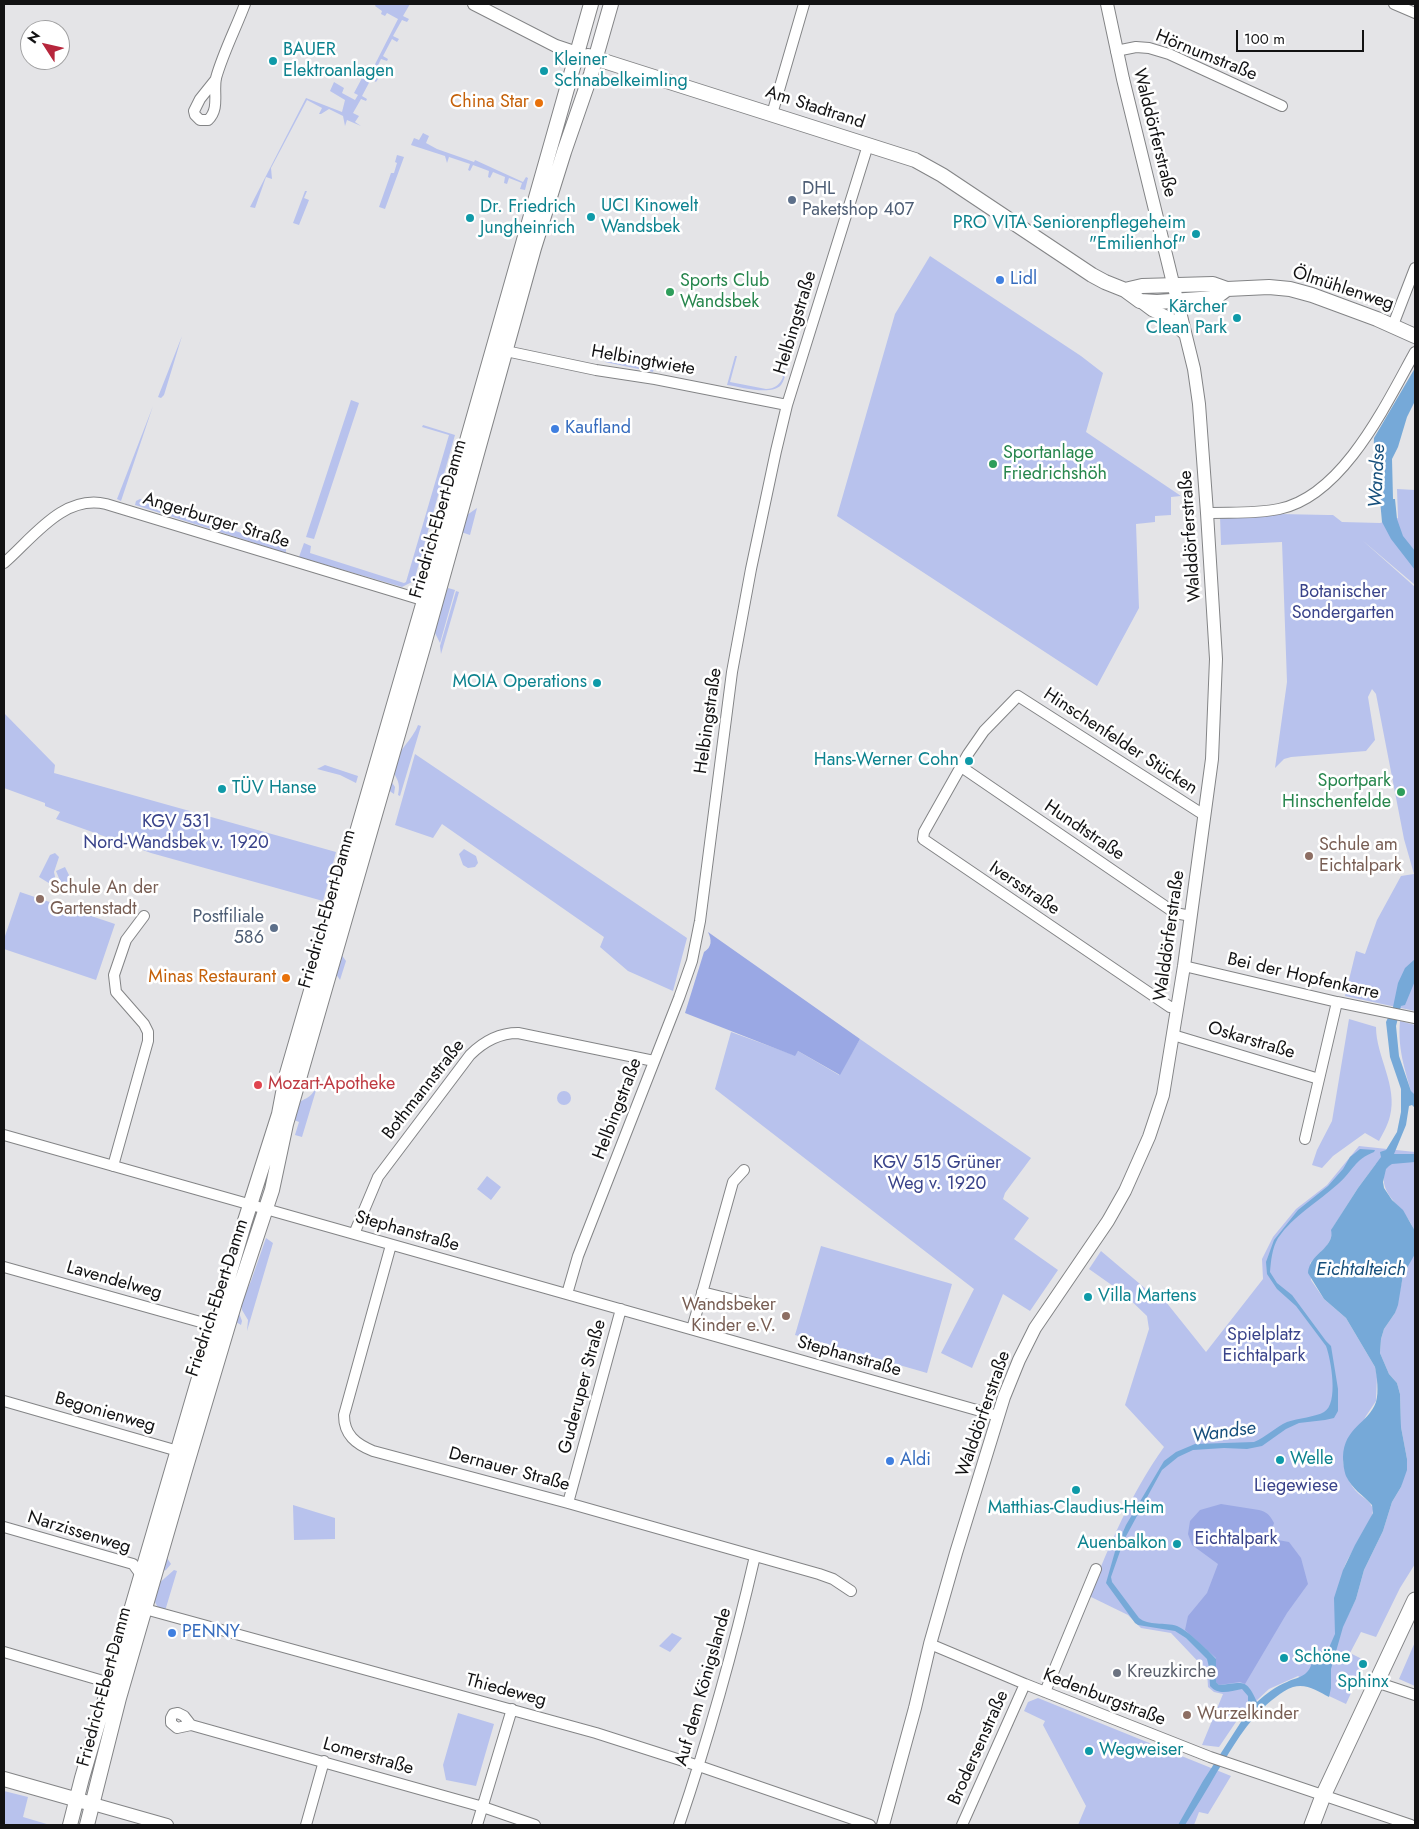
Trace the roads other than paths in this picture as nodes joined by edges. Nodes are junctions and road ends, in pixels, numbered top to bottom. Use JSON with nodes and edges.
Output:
{"nodes":[{"id":1,"x":245,"y":4,"type":"edge"},
{"id":2,"x":474,"y":4,"type":"edge"},
{"id":3,"x":591,"y":4,"type":"edge"},
{"id":4,"x":611,"y":4,"type":"edge"},
{"id":5,"x":804,"y":4,"type":"edge"},
{"id":6,"x":1107,"y":4,"type":"edge"},
{"id":7,"x":1394,"y":4,"type":"edge"},
{"id":8,"x":1415,"y":13,"type":"edge"},
{"id":9,"x":1116,"y":51,"type":"junction"},
{"id":10,"x":577,"y":52,"type":"junction"},
{"id":11,"x":596,"y":58,"type":"junction"},
{"id":12,"x":216,"y":80,"type":"dead end"},
{"id":13,"x":1282,"y":106,"type":"dead end"},
{"id":14,"x":772,"y":114,"type":"junction"},
{"id":15,"x":868,"y":145,"type":"junction"},
{"id":16,"x":1415,"y":268,"type":"edge"},
{"id":17,"x":1174,"y":286,"type":"junction"},
{"id":18,"x":1227,"y":289,"type":"junction"},
{"id":19,"x":1125,"y":290,"type":"junction"},
{"id":20,"x":1140,"y":300,"type":"junction"},
{"id":21,"x":1178,"y":302,"type":"junction"},
{"id":22,"x":1394,"y":326,"type":"junction"},
{"id":23,"x":1187,"y":335,"type":"junction"},
{"id":24,"x":1415,"y":336,"type":"edge"},
{"id":25,"x":499,"y":350,"type":"junction"},
{"id":26,"x":1415,"y":352,"type":"edge"},
{"id":27,"x":787,"y":405,"type":"junction"},
{"id":28,"x":1207,"y":514,"type":"junction"},
{"id":29,"x":4,"y":563,"type":"edge"},
{"id":30,"x":429,"y":602,"type":"junction"},
{"id":31,"x":960,"y":766,"type":"junction"},
{"id":32,"x":1204,"y":815,"type":"junction"},
{"id":33,"x":144,"y":916,"type":"dead end"},
{"id":34,"x":1191,"y":916,"type":"junction"},
{"id":35,"x":1184,"y":966,"type":"junction"},
{"id":36,"x":1337,"y":1002,"type":"junction"},
{"id":37,"x":1177,"y":1008,"type":"junction"},
{"id":38,"x":1410,"y":1018,"type":"edge"},
{"id":39,"x":1174,"y":1035,"type":"junction"},
{"id":40,"x":654,"y":1061,"type":"junction"},
{"id":41,"x":1319,"y":1079,"type":"junction"},
{"id":42,"x":4,"y":1135,"type":"edge"},
{"id":43,"x":1305,"y":1139,"type":"dead end"},
{"id":44,"x":113,"y":1166,"type":"junction"},
{"id":45,"x":744,"y":1170,"type":"dead end"},
{"id":46,"x":249,"y":1205,"type":"junction"},
{"id":47,"x":266,"y":1209,"type":"junction"},
{"id":48,"x":354,"y":1234,"type":"junction"},
{"id":49,"x":391,"y":1245,"type":"junction"},
{"id":50,"x":4,"y":1267,"type":"edge"},
{"id":51,"x":702,"y":1292,"type":"junction"},
{"id":52,"x":567,"y":1294,"type":"junction"},
{"id":53,"x":750,"y":1304,"type":"dead end"},
{"id":54,"x":621,"y":1309,"type":"junction"},
{"id":55,"x":692,"y":1329,"type":"junction"},
{"id":56,"x":212,"y":1332,"type":"junction"},
{"id":57,"x":4,"y":1400,"type":"edge"},
{"id":58,"x":998,"y":1416,"type":"junction"},
{"id":59,"x":178,"y":1451,"type":"junction"},
{"id":60,"x":185,"y":1470,"type":"junction"},
{"id":61,"x":568,"y":1503,"type":"junction"},
{"id":62,"x":4,"y":1527,"type":"edge"},
{"id":63,"x":755,"y":1556,"type":"junction"},
{"id":64,"x":1096,"y":1569,"type":"dead end"},
{"id":65,"x":141,"y":1575,"type":"junction"},
{"id":66,"x":852,"y":1591,"type":"dead end"},
{"id":67,"x":135,"y":1597,"type":"junction"},
{"id":68,"x":1415,"y":1600,"type":"edge"},
{"id":69,"x":145,"y":1609,"type":"junction"},
{"id":70,"x":930,"y":1644,"type":"junction"},
{"id":71,"x":4,"y":1652,"type":"edge"},
{"id":72,"x":1376,"y":1682,"type":"junction"},
{"id":73,"x":110,"y":1683,"type":"junction"},
{"id":74,"x":1025,"y":1684,"type":"junction"},
{"id":75,"x":1045,"y":1692,"type":"junction"},
{"id":76,"x":1415,"y":1696,"type":"edge"},
{"id":77,"x":120,"y":1698,"type":"junction"},
{"id":78,"x":512,"y":1710,"type":"junction"},
{"id":79,"x":191,"y":1725,"type":"dead end"},
{"id":80,"x":324,"y":1761,"type":"junction"},
{"id":81,"x":699,"y":1766,"type":"junction"},
{"id":82,"x":4,"y":1779,"type":"edge"},
{"id":83,"x":1323,"y":1796,"type":"junction"},
{"id":84,"x":76,"y":1799,"type":"junction"},
{"id":85,"x":93,"y":1804,"type":"junction"},
{"id":86,"x":483,"y":1807,"type":"junction"},
{"id":87,"x":70,"y":1825,"type":"edge"},
{"id":88,"x":87,"y":1825,"type":"edge"},
{"id":89,"x":167,"y":1825,"type":"edge"},
{"id":90,"x":306,"y":1825,"type":"edge"},
{"id":91,"x":478,"y":1825,"type":"edge"},
{"id":92,"x":535,"y":1825,"type":"edge"},
{"id":93,"x":679,"y":1825,"type":"edge"},
{"id":94,"x":870,"y":1825,"type":"edge"},
{"id":95,"x":883,"y":1825,"type":"edge"},
{"id":96,"x":962,"y":1825,"type":"edge"},
{"id":97,"x":1312,"y":1825,"type":"edge"},
{"id":98,"x":1411,"y":1825,"type":"edge"}],
"edges":[{"from":1,"to":12,"type":"street"},
{"from":2,"to":10,"type":"street","name":"Am Stadtrand"},
{"from":3,"to":10,"type":"main road","name":"Friedrich-Ebert-Damm"},
{"from":4,"to":11,"type":"main road","name":"Friedrich-Ebert-Damm"},
{"from":5,"to":14,"type":"street"},
{"from":6,"to":9,"type":"street","name":"Walddörferstraße"},
{"from":7,"to":8,"type":"street"},
{"from":9,"to":13,"type":"street","name":"Hörnumstraße"},
{"from":9,"to":17,"type":"street","name":"Walddörferstraße"},
{"from":10,"to":11,"type":"main road","name":"Am Stadtrand"},
{"from":10,"to":25,"type":"main road","name":"Friedrich-Ebert-Damm"},
{"from":11,"to":14,"type":"main road","name":"Am Stadtrand"},
{"from":11,"to":25,"type":"main road","name":"Friedrich-Ebert-Damm"},
{"from":14,"to":15,"type":"main road","name":"Am Stadtrand"},
{"from":15,"to":19,"type":"main road","name":"Am Stadtrand"},
{"from":15,"to":27,"type":"street","name":"Helbingstraße"},
{"from":16,"to":22,"type":"street"},
{"from":17,"to":18,"type":"main road","name":"Ölmühlenweg"},
{"from":17,"to":19,"type":"main road"},
{"from":17,"to":21,"type":"street","name":"Walddörferstraße"},
{"from":18,"to":21,"type":"main road","name":"Ölmühlenweg"},
{"from":18,"to":22,"type":"main road","name":"Ölmühlenweg"},
{"from":19,"to":20,"type":"main road","name":"Am Stadtrand"},
{"from":20,"to":21,"type":"main road","name":"Am Stadtrand"},
{"from":20,"to":23,"type":"street"},
{"from":21,"to":23,"type":"street","name":"Walddörferstraße"},
{"from":22,"to":24,"type":"main road","name":"Ölmühlenweg"},
{"from":23,"to":28,"type":"street","name":"Walddörferstraße"},
{"from":25,"to":27,"type":"street","name":"Helbingtwiete"},
{"from":25,"to":30,"type":"main road","name":"Friedrich-Ebert-Damm"},
{"from":26,"to":28,"type":"street"},
{"from":27,"to":40,"type":"street","name":"Helbingstraße"},
{"from":28,"to":32,"type":"street","name":"Walddörferstraße"},
{"from":29,"to":30,"type":"street","name":"Angerburger Straße"},
{"from":30,"to":46,"type":"main road","name":"Friedrich-Ebert-Damm"},
{"from":30,"to":47,"type":"main road","name":"Friedrich-Ebert-Damm"},
{"from":31,"to":32,"type":"street","name":"Hinschenfelder Stücken"},
{"from":31,"to":34,"type":"street","name":"Hundtstraße"},
{"from":31,"to":37,"type":"street","name":"Iversstraße"},
{"from":32,"to":34,"type":"street","name":"Walddörferstraße"},
{"from":33,"to":44,"type":"street"},
{"from":34,"to":35,"type":"street","name":"Walddörferstraße"},
{"from":35,"to":36,"type":"street","name":"Bei der Hopfenkarre"},
{"from":35,"to":37,"type":"street","name":"Walddörferstraße"},
{"from":36,"to":38,"type":"street","name":"Bei der Hopfenkarre"},
{"from":36,"to":41,"type":"street"},
{"from":37,"to":39,"type":"street","name":"Walddörferstraße"},
{"from":39,"to":41,"type":"street","name":"Oskarstraße"},
{"from":39,"to":58,"type":"street","name":"Walddörferstraße"},
{"from":40,"to":48,"type":"street","name":"Bothmannstraße"},
{"from":40,"to":52,"type":"street","name":"Helbingstraße"},
{"from":41,"to":43,"type":"street"},
{"from":42,"to":44,"type":"street","name":"Stephanstraße"},
{"from":44,"to":46,"type":"street","name":"Stephanstraße"},
{"from":45,"to":51,"type":"street"},
{"from":46,"to":47,"type":"street","name":"Stephanstraße"},
{"from":46,"to":56,"type":"main road","name":"Friedrich-Ebert-Damm"},
{"from":47,"to":48,"type":"street","name":"Stephanstraße"},
{"from":47,"to":60,"type":"main road","name":"Friedrich-Ebert-Damm"},
{"from":48,"to":49,"type":"street","name":"Stephanstraße"},
{"from":49,"to":52,"type":"street","name":"Stephanstraße"},
{"from":49,"to":61,"type":"street","name":"Dernauer Straße"},
{"from":50,"to":56,"type":"street","name":"Lavendelweg"},
{"from":51,"to":53,"type":"street"},
{"from":51,"to":55,"type":"street"},
{"from":52,"to":54,"type":"street","name":"Stephanstraße"},
{"from":54,"to":55,"type":"street","name":"Stephanstraße"},
{"from":54,"to":61,"type":"street","name":"Guderuper Straße"},
{"from":55,"to":58,"type":"street","name":"Stephanstraße"},
{"from":56,"to":59,"type":"main road","name":"Friedrich-Ebert-Damm"},
{"from":57,"to":59,"type":"street","name":"Begonienweg"},
{"from":58,"to":70,"type":"street","name":"Walddörferstraße"},
{"from":59,"to":60,"type":"street"},
{"from":59,"to":65,"type":"main road","name":"Friedrich-Ebert-Damm"},
{"from":60,"to":69,"type":"main road","name":"Friedrich-Ebert-Damm"},
{"from":61,"to":63,"type":"street","name":"Dernauer Straße"},
{"from":62,"to":65,"type":"street","name":"Narzissenweg"},
{"from":63,"to":66,"type":"street","name":"Dernauer Straße"},
{"from":63,"to":81,"type":"street","name":"Auf dem Königslande"},
{"from":64,"to":75,"type":"street"},
{"from":65,"to":67,"type":"main road","name":"Friedrich-Ebert-Damm"},
{"from":67,"to":69,"type":"street"},
{"from":67,"to":73,"type":"main road","name":"Friedrich-Ebert-Damm"},
{"from":68,"to":72,"type":"main road"},
{"from":69,"to":77,"type":"main road","name":"Friedrich-Ebert-Damm"},
{"from":69,"to":78,"type":"street","name":"Thiedeweg"},
{"from":70,"to":74,"type":"street","name":"Kedenburgstraße"},
{"from":70,"to":95,"type":"street","name":"Walddörferstraße"},
{"from":71,"to":73,"type":"street"},
{"from":72,"to":76,"type":"street"},
{"from":72,"to":83,"type":"main road"},
{"from":73,"to":77,"type":"street"},
{"from":73,"to":84,"type":"main road","name":"Friedrich-Ebert-Damm"},
{"from":74,"to":75,"type":"street","name":"Kedenburgstraße"},
{"from":74,"to":96,"type":"street","name":"Brodersenstraße"},
{"from":75,"to":83,"type":"street","name":"Kedenburgstraße"},
{"from":77,"to":85,"type":"main road","name":"Friedrich-Ebert-Damm"},
{"from":78,"to":81,"type":"street","name":"Thiedeweg"},
{"from":78,"to":86,"type":"street"},
{"from":79,"to":80,"type":"street","name":"Lomerstraße"},
{"from":80,"to":86,"type":"street","name":"Lomerstraße"},
{"from":80,"to":90,"type":"street"},
{"from":81,"to":93,"type":"street","name":"Auf dem Königslande"},
{"from":81,"to":94,"type":"street","name":"Thiedeweg"},
{"from":82,"to":84,"type":"main road"},
{"from":83,"to":97,"type":"main road"},
{"from":83,"to":98,"type":"street","name":"Kedenburgstraße"},
{"from":84,"to":85,"type":"main road"},
{"from":84,"to":87,"type":"main road","name":"Friedrich-Ebert-Damm"},
{"from":85,"to":88,"type":"main road","name":"Friedrich-Ebert-Damm"},
{"from":85,"to":89,"type":"street"},
{"from":86,"to":91,"type":"street"},
{"from":86,"to":92,"type":"street","name":"Lomerstraße"}]}
